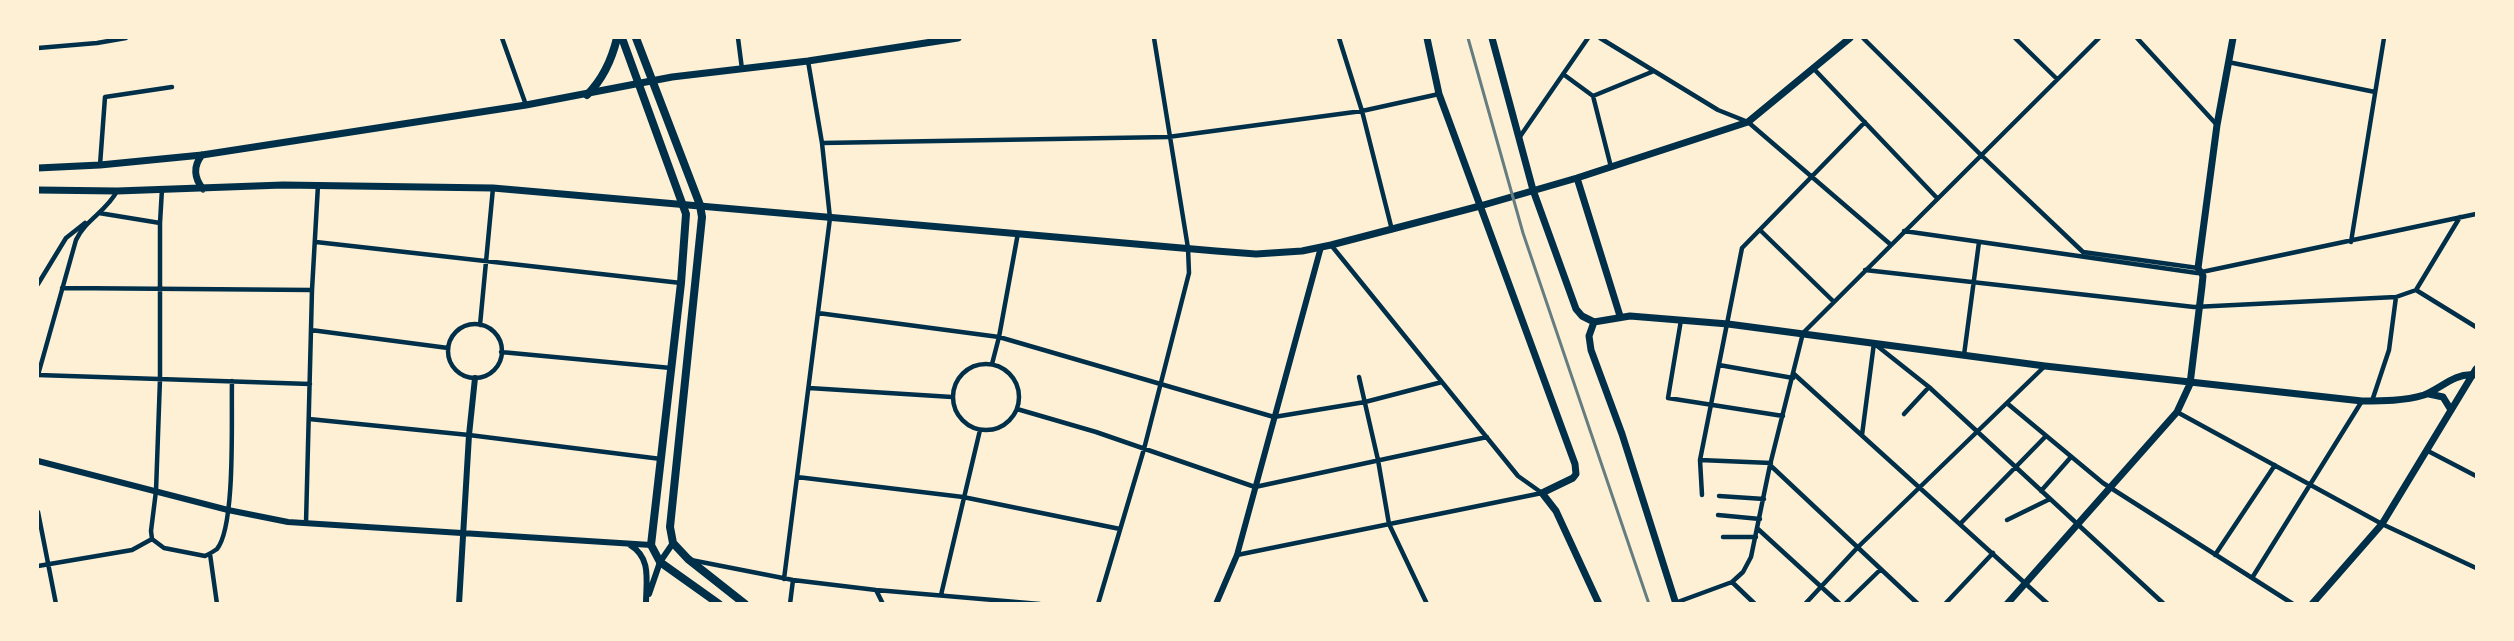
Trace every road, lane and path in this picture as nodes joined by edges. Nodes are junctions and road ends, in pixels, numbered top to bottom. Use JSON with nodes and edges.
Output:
{"nodes":[{"id":1,"x":126,"y":38,"type":"edge"},
{"id":2,"x":502,"y":38,"type":"edge"},
{"id":3,"x":617,"y":38,"type":"edge"},
{"id":4,"x":622,"y":38,"type":"edge"},
{"id":5,"x":636,"y":38,"type":"edge"},
{"id":6,"x":738,"y":38,"type":"edge"},
{"id":7,"x":958,"y":38,"type":"edge"},
{"id":8,"x":1154,"y":38,"type":"edge"},
{"id":9,"x":1339,"y":38,"type":"edge"},
{"id":10,"x":1427,"y":38,"type":"edge"},
{"id":11,"x":1492,"y":38,"type":"edge"},
{"id":12,"x":1588,"y":38,"type":"edge"},
{"id":13,"x":1600,"y":38,"type":"edge"},
{"id":14,"x":1850,"y":38,"type":"edge"},
{"id":15,"x":1863,"y":38,"type":"edge"},
{"id":16,"x":2015,"y":38,"type":"edge"},
{"id":17,"x":2099,"y":38,"type":"edge"},
{"id":18,"x":2137,"y":38,"type":"edge"},
{"id":19,"x":2233,"y":38,"type":"edge"},
{"id":20,"x":2384,"y":38,"type":"edge"},
{"id":21,"x":921,"y":40,"type":"edge"},
{"id":22,"x":38,"y":48,"type":"edge"},
{"id":23,"x":808,"y":61,"type":"junction"},
{"id":24,"x":2228,"y":62,"type":"junction"},
{"id":25,"x":1813,"y":68,"type":"junction"},
{"id":26,"x":742,"y":69,"type":"junction"},
{"id":27,"x":1654,"y":70,"type":"junction"},
{"id":28,"x":1563,"y":74,"type":"junction"},
{"id":29,"x":2057,"y":79,"type":"junction"},
{"id":30,"x":652,"y":83,"type":"junction"},
{"id":31,"x":638,"y":86,"type":"junction"},
{"id":32,"x":172,"y":87,"type":"dead end"},
{"id":33,"x":2375,"y":92,"type":"junction"},
{"id":34,"x":587,"y":94,"type":"junction"},
{"id":35,"x":1439,"y":94,"type":"junction"},
{"id":36,"x":1593,"y":96,"type":"junction"},
{"id":37,"x":526,"y":105,"type":"junction"},
{"id":38,"x":1362,"y":111,"type":"junction"},
{"id":39,"x":1748,"y":122,"type":"junction"},
{"id":40,"x":1865,"y":122,"type":"junction"},
{"id":41,"x":2217,"y":125,"type":"junction"},
{"id":42,"x":1168,"y":137,"type":"junction"},
{"id":43,"x":1519,"y":138,"type":"junction"},
{"id":44,"x":822,"y":143,"type":"junction"},
{"id":45,"x":1980,"y":154,"type":"junction"},
{"id":46,"x":202,"y":155,"type":"junction"},
{"id":47,"x":100,"y":165,"type":"junction"},
{"id":48,"x":1611,"y":166,"type":"junction"},
{"id":49,"x":38,"y":168,"type":"edge"},
{"id":50,"x":1812,"y":177,"type":"junction"},
{"id":51,"x":1577,"y":178,"type":"junction"},
{"id":52,"x":318,"y":185,"type":"junction"},
{"id":53,"x":493,"y":188,"type":"junction"},
{"id":54,"x":162,"y":189,"type":"junction"},
{"id":55,"x":203,"y":189,"type":"junction"},
{"id":56,"x":38,"y":190,"type":"edge"},
{"id":57,"x":1533,"y":190,"type":"junction"},
{"id":58,"x":117,"y":191,"type":"junction"},
{"id":59,"x":1937,"y":198,"type":"junction"},
{"id":60,"x":682,"y":203,"type":"junction"},
{"id":61,"x":700,"y":205,"type":"junction"},
{"id":62,"x":1480,"y":206,"type":"junction"},
{"id":63,"x":99,"y":213,"type":"junction"},
{"id":64,"x":2476,"y":214,"type":"edge"},
{"id":65,"x":2460,"y":217,"type":"junction"},
{"id":66,"x":830,"y":218,"type":"junction"},
{"id":67,"x":89,"y":221,"type":"junction"},
{"id":68,"x":160,"y":223,"type":"junction"},
{"id":69,"x":1392,"y":230,"type":"junction"},
{"id":70,"x":1760,"y":230,"type":"junction"},
{"id":71,"x":1904,"y":231,"type":"junction"},
{"id":72,"x":1018,"y":233,"type":"junction"},
{"id":73,"x":316,"y":242,"type":"junction"},
{"id":74,"x":1979,"y":242,"type":"junction"},
{"id":75,"x":2351,"y":242,"type":"junction"},
{"id":76,"x":1890,"y":244,"type":"junction"},
{"id":77,"x":1330,"y":245,"type":"junction"},
{"id":78,"x":1321,"y":247,"type":"junction"},
{"id":79,"x":1188,"y":248,"type":"junction"},
{"id":80,"x":486,"y":262,"type":"junction"},
{"id":81,"x":1865,"y":270,"type":"junction"},
{"id":82,"x":2199,"y":270,"type":"junction"},
{"id":83,"x":1974,"y":282,"type":"junction"},
{"id":84,"x":681,"y":283,"type":"junction"},
{"id":85,"x":38,"y":284,"type":"edge"},
{"id":86,"x":62,"y":288,"type":"junction"},
{"id":87,"x":162,"y":288,"type":"junction"},
{"id":88,"x":312,"y":290,"type":"junction"},
{"id":89,"x":2416,"y":290,"type":"junction"},
{"id":90,"x":2396,"y":297,"type":"junction"},
{"id":91,"x":1833,"y":301,"type":"junction"},
{"id":92,"x":2199,"y":307,"type":"junction"},
{"id":93,"x":818,"y":313,"type":"junction"},
{"id":94,"x":1620,"y":316,"type":"junction"},
{"id":95,"x":1681,"y":320,"type":"junction"},
{"id":96,"x":1594,"y":322,"type":"junction"},
{"id":97,"x":1728,"y":324,"type":"junction"},
{"id":98,"x":480,"y":325,"type":"junction"},
{"id":99,"x":2476,"y":327,"type":"edge"},
{"id":100,"x":311,"y":330,"type":"junction"},
{"id":101,"x":1803,"y":333,"type":"junction"},
{"id":102,"x":999,"y":337,"type":"junction"},
{"id":103,"x":1874,"y":343,"type":"junction"},
{"id":104,"x":448,"y":348,"type":"junction"},
{"id":105,"x":501,"y":352,"type":"junction"},
{"id":106,"x":1964,"y":355,"type":"junction"},
{"id":107,"x":992,"y":364,"type":"junction"},
{"id":108,"x":1719,"y":365,"type":"junction"},
{"id":109,"x":2045,"y":366,"type":"junction"},
{"id":110,"x":671,"y":368,"type":"junction"},
{"id":111,"x":38,"y":375,"type":"edge"},
{"id":112,"x":2473,"y":375,"type":"edge"},
{"id":113,"x":1794,"y":376,"type":"junction"},
{"id":114,"x":1359,"y":377,"type":"dead end"},
{"id":115,"x":475,"y":378,"type":"junction"},
{"id":116,"x":160,"y":380,"type":"junction"},
{"id":117,"x":232,"y":381,"type":"junction"},
{"id":118,"x":1442,"y":382,"type":"junction"},
{"id":119,"x":2190,"y":382,"type":"junction"},
{"id":120,"x":310,"y":384,"type":"junction"},
{"id":121,"x":1160,"y":384,"type":"junction"},
{"id":122,"x":2476,"y":386,"type":"edge"},
{"id":123,"x":1929,"y":387,"type":"junction"},
{"id":124,"x":808,"y":388,"type":"junction"},
{"id":125,"x":2426,"y":394,"type":"junction"},
{"id":126,"x":952,"y":397,"type":"junction"},
{"id":127,"x":2362,"y":401,"type":"junction"},
{"id":128,"x":2372,"y":401,"type":"junction"},
{"id":129,"x":1365,"y":402,"type":"junction"},
{"id":130,"x":1710,"y":403,"type":"junction"},
{"id":131,"x":2008,"y":404,"type":"junction"},
{"id":132,"x":1017,"y":409,"type":"junction"},
{"id":133,"x":2451,"y":410,"type":"junction"},
{"id":134,"x":2177,"y":412,"type":"junction"},
{"id":135,"x":1904,"y":414,"type":"dead end"},
{"id":136,"x":1783,"y":416,"type":"junction"},
{"id":137,"x":1274,"y":417,"type":"junction"},
{"id":138,"x":309,"y":419,"type":"junction"},
{"id":139,"x":980,"y":430,"type":"junction"},
{"id":140,"x":1978,"y":433,"type":"junction"},
{"id":141,"x":469,"y":435,"type":"junction"},
{"id":142,"x":1862,"y":435,"type":"junction"},
{"id":143,"x":2046,"y":436,"type":"junction"},
{"id":144,"x":1487,"y":437,"type":"junction"},
{"id":145,"x":1144,"y":449,"type":"junction"},
{"id":146,"x":2428,"y":451,"type":"junction"},
{"id":147,"x":2072,"y":457,"type":"junction"},
{"id":148,"x":661,"y":459,"type":"junction"},
{"id":149,"x":1378,"y":460,"type":"junction"},
{"id":150,"x":1701,"y":460,"type":"junction"},
{"id":151,"x":38,"y":461,"type":"edge"},
{"id":152,"x":1771,"y":464,"type":"junction"},
{"id":153,"x":2275,"y":465,"type":"junction"},
{"id":154,"x":2015,"y":467,"type":"junction"},
{"id":155,"x":2476,"y":476,"type":"edge"},
{"id":156,"x":797,"y":477,"type":"junction"},
{"id":157,"x":2310,"y":485,"type":"junction"},
{"id":158,"x":1255,"y":487,"type":"junction"},
{"id":159,"x":1920,"y":488,"type":"junction"},
{"id":160,"x":2110,"y":488,"type":"junction"},
{"id":161,"x":156,"y":491,"type":"junction"},
{"id":162,"x":2041,"y":492,"type":"junction"},
{"id":163,"x":1542,"y":493,"type":"junction"},
{"id":164,"x":1702,"y":495,"type":"dead end"},
{"id":165,"x":1719,"y":496,"type":"dead end"},
{"id":166,"x":963,"y":497,"type":"junction"},
{"id":167,"x":1764,"y":499,"type":"junction"},
{"id":168,"x":2050,"y":499,"type":"junction"},
{"id":169,"x":228,"y":510,"type":"junction"},
{"id":170,"x":38,"y":512,"type":"edge"},
{"id":171,"x":1718,"y":515,"type":"dead end"},
{"id":172,"x":1760,"y":519,"type":"junction"},
{"id":173,"x":2007,"y":520,"type":"dead end"},
{"id":174,"x":306,"y":523,"type":"junction"},
{"id":175,"x":1389,"y":524,"type":"junction"},
{"id":176,"x":1960,"y":524,"type":"junction"},
{"id":177,"x":2078,"y":524,"type":"junction"},
{"id":178,"x":2382,"y":524,"type":"junction"},
{"id":179,"x":1758,"y":528,"type":"junction"},
{"id":180,"x":1120,"y":529,"type":"junction"},
{"id":181,"x":464,"y":532,"type":"junction"},
{"id":182,"x":1723,"y":537,"type":"dead end"},
{"id":183,"x":1756,"y":537,"type":"junction"},
{"id":184,"x":152,"y":539,"type":"junction"},
{"id":185,"x":627,"y":543,"type":"junction"},
{"id":186,"x":673,"y":543,"type":"junction"},
{"id":187,"x":651,"y":545,"type":"junction"},
{"id":188,"x":1858,"y":547,"type":"junction"},
{"id":189,"x":210,"y":554,"type":"junction"},
{"id":190,"x":1993,"y":554,"type":"junction"},
{"id":191,"x":1237,"y":555,"type":"junction"},
{"id":192,"x":2215,"y":555,"type":"junction"},
{"id":193,"x":688,"y":559,"type":"junction"},
{"id":194,"x":660,"y":562,"type":"junction"},
{"id":195,"x":48,"y":565,"type":"junction"},
{"id":196,"x":38,"y":566,"type":"edge"},
{"id":197,"x":2476,"y":568,"type":"edge"},
{"id":198,"x":1881,"y":569,"type":"junction"},
{"id":199,"x":2252,"y":578,"type":"junction"},
{"id":200,"x":784,"y":579,"type":"junction"},
{"id":201,"x":793,"y":580,"type":"junction"},
{"id":202,"x":1732,"y":582,"type":"junction"},
{"id":203,"x":2025,"y":583,"type":"junction"},
{"id":204,"x":1821,"y":587,"type":"junction"},
{"id":205,"x":876,"y":590,"type":"junction"},
{"id":206,"x":941,"y":595,"type":"junction"},
{"id":207,"x":56,"y":603,"type":"edge"},
{"id":208,"x":217,"y":603,"type":"edge"},
{"id":209,"x":459,"y":603,"type":"edge"},
{"id":210,"x":646,"y":603,"type":"edge"},
{"id":211,"x":719,"y":603,"type":"edge"},
{"id":212,"x":745,"y":603,"type":"edge"},
{"id":213,"x":790,"y":603,"type":"edge"},
{"id":214,"x":883,"y":603,"type":"edge"},
{"id":215,"x":1040,"y":603,"type":"edge"},
{"id":216,"x":1098,"y":603,"type":"edge"},
{"id":217,"x":1216,"y":603,"type":"edge"},
{"id":218,"x":1427,"y":603,"type":"edge"},
{"id":219,"x":1599,"y":603,"type":"edge"},
{"id":220,"x":1675,"y":603,"type":"edge"},
{"id":221,"x":1755,"y":603,"type":"edge"},
{"id":222,"x":1805,"y":603,"type":"edge"},
{"id":223,"x":1840,"y":603,"type":"edge"},
{"id":224,"x":1845,"y":603,"type":"edge"},
{"id":225,"x":1918,"y":603,"type":"edge"},
{"id":226,"x":1945,"y":603,"type":"edge"},
{"id":227,"x":2007,"y":603,"type":"edge"},
{"id":228,"x":2048,"y":603,"type":"edge"},
{"id":229,"x":2164,"y":603,"type":"edge"},
{"id":230,"x":2293,"y":603,"type":"edge"},
{"id":231,"x":2312,"y":603,"type":"edge"}],
"edges":[{"from":1,"to":22,"type":"street"},
{"from":2,"to":37,"type":"street"},
{"from":3,"to":34,"type":"main road"},
{"from":4,"to":31,"type":"main road"},
{"from":5,"to":30,"type":"main road"},
{"from":6,"to":26,"type":"street"},
{"from":7,"to":21,"type":"main road"},
{"from":8,"to":42,"type":"street"},
{"from":9,"to":38,"type":"street"},
{"from":10,"to":35,"type":"main road"},
{"from":11,"to":43,"type":"main road"},
{"from":12,"to":28,"type":"street"},
{"from":13,"to":27,"type":"street"},
{"from":14,"to":25,"type":"main road"},
{"from":15,"to":45,"type":"street"},
{"from":16,"to":29,"type":"street"},
{"from":17,"to":29,"type":"street"},
{"from":18,"to":41,"type":"street"},
{"from":19,"to":24,"type":"main road"},
{"from":20,"to":33,"type":"street"},
{"from":21,"to":23,"type":"main road"},
{"from":23,"to":26,"type":"main road"},
{"from":23,"to":44,"type":"street"},
{"from":24,"to":33,"type":"street"},
{"from":24,"to":41,"type":"main road"},
{"from":25,"to":39,"type":"main road"},
{"from":25,"to":40,"type":"street"},
{"from":26,"to":30,"type":"main road"},
{"from":27,"to":36,"type":"street"},
{"from":27,"to":39,"type":"street"},
{"from":28,"to":36,"type":"street"},
{"from":28,"to":43,"type":"street"},
{"from":29,"to":45,"type":"street"},
{"from":30,"to":31,"type":"main road"},
{"from":30,"to":61,"type":"main road"},
{"from":31,"to":34,"type":"main road"},
{"from":31,"to":60,"type":"main road"},
{"from":32,"to":47,"type":"street"},
{"from":33,"to":75,"type":"street"},
{"from":34,"to":37,"type":"main road"},
{"from":35,"to":38,"type":"street"},
{"from":35,"to":62,"type":"main road"},
{"from":36,"to":48,"type":"street"},
{"from":37,"to":46,"type":"main road"},
{"from":38,"to":42,"type":"street"},
{"from":38,"to":69,"type":"street"},
{"from":39,"to":48,"type":"main road"},
{"from":39,"to":50,"type":"street"},
{"from":40,"to":50,"type":"street"},
{"from":40,"to":59,"type":"street"},
{"from":41,"to":82,"type":"main road"},
{"from":42,"to":44,"type":"street"},
{"from":42,"to":79,"type":"street"},
{"from":43,"to":57,"type":"main road"},
{"from":44,"to":66,"type":"street"},
{"from":45,"to":59,"type":"street"},
{"from":45,"to":82,"type":"street"},
{"from":46,"to":47,"type":"main road"},
{"from":46,"to":55,"type":"main road"},
{"from":47,"to":49,"type":"main road"},
{"from":48,"to":51,"type":"main road"},
{"from":50,"to":70,"type":"street"},
{"from":50,"to":76,"type":"street"},
{"from":51,"to":57,"type":"main road"},
{"from":51,"to":94,"type":"main road"},
{"from":52,"to":53,"type":"main road"},
{"from":52,"to":55,"type":"main road"},
{"from":52,"to":73,"type":"street"},
{"from":53,"to":60,"type":"main road"},
{"from":53,"to":80,"type":"street"},
{"from":54,"to":55,"type":"main road"},
{"from":54,"to":58,"type":"main road"},
{"from":54,"to":68,"type":"street"},
{"from":56,"to":58,"type":"main road"},
{"from":57,"to":62,"type":"main road"},
{"from":57,"to":96,"type":"main road"},
{"from":58,"to":63,"type":"street"},
{"from":59,"to":71,"type":"street"},
{"from":60,"to":61,"type":"main road"},
{"from":60,"to":84,"type":"main road"},
{"from":61,"to":66,"type":"main road"},
{"from":61,"to":186,"type":"main road"},
{"from":62,"to":69,"type":"main road"},
{"from":62,"to":163,"type":"main road"},
{"from":63,"to":67,"type":"street"},
{"from":63,"to":68,"type":"street"},
{"from":64,"to":65,"type":"street"},
{"from":65,"to":75,"type":"street"},
{"from":65,"to":89,"type":"street"},
{"from":66,"to":72,"type":"main road"},
{"from":66,"to":93,"type":"street"},
{"from":67,"to":85,"type":"street"},
{"from":67,"to":86,"type":"street"},
{"from":68,"to":87,"type":"street"},
{"from":69,"to":77,"type":"main road"},
{"from":70,"to":91,"type":"street"},
{"from":70,"to":97,"type":"street"},
{"from":71,"to":74,"type":"street"},
{"from":71,"to":76,"type":"street"},
{"from":72,"to":79,"type":"main road"},
{"from":72,"to":102,"type":"street"},
{"from":73,"to":80,"type":"street"},
{"from":73,"to":88,"type":"street"},
{"from":74,"to":82,"type":"street"},
{"from":74,"to":83,"type":"street"},
{"from":75,"to":82,"type":"street"},
{"from":76,"to":81,"type":"street"},
{"from":77,"to":78,"type":"main road"},
{"from":77,"to":118,"type":"street"},
{"from":78,"to":79,"type":"main road"},
{"from":78,"to":137,"type":"street"},
{"from":79,"to":121,"type":"street"},
{"from":80,"to":84,"type":"street"},
{"from":80,"to":98,"type":"street"},
{"from":81,"to":83,"type":"street"},
{"from":81,"to":91,"type":"street"},
{"from":82,"to":92,"type":"main road"},
{"from":83,"to":92,"type":"street"},
{"from":83,"to":106,"type":"street"},
{"from":84,"to":110,"type":"main road"},
{"from":86,"to":87,"type":"street"},
{"from":86,"to":111,"type":"street"},
{"from":87,"to":88,"type":"street"},
{"from":87,"to":116,"type":"street"},
{"from":88,"to":100,"type":"street"},
{"from":89,"to":90,"type":"street"},
{"from":89,"to":99,"type":"street"},
{"from":90,"to":92,"type":"street"},
{"from":90,"to":128,"type":"street"},
{"from":91,"to":101,"type":"street"},
{"from":92,"to":119,"type":"main road"},
{"from":93,"to":102,"type":"street"},
{"from":93,"to":124,"type":"street"},
{"from":94,"to":95,"type":"main road"},
{"from":94,"to":96,"type":"main road"},
{"from":95,"to":97,"type":"main road"},
{"from":95,"to":130,"type":"street"},
{"from":96,"to":220,"type":"main road"},
{"from":97,"to":101,"type":"main road"},
{"from":97,"to":108,"type":"street"},
{"from":98,"to":104,"type":"street"},
{"from":98,"to":105,"type":"street"},
{"from":100,"to":104,"type":"street"},
{"from":100,"to":120,"type":"street"},
{"from":101,"to":103,"type":"main road"},
{"from":101,"to":113,"type":"street"},
{"from":102,"to":107,"type":"street"},
{"from":102,"to":121,"type":"street"},
{"from":103,"to":106,"type":"main road"},
{"from":103,"to":123,"type":"street"},
{"from":103,"to":142,"type":"street"},
{"from":104,"to":115,"type":"street"},
{"from":105,"to":110,"type":"street"},
{"from":105,"to":115,"type":"street"},
{"from":106,"to":109,"type":"main road"},
{"from":107,"to":126,"type":"street"},
{"from":107,"to":132,"type":"street"},
{"from":108,"to":113,"type":"street"},
{"from":108,"to":130,"type":"street"},
{"from":109,"to":119,"type":"main road"},
{"from":109,"to":131,"type":"street"},
{"from":110,"to":148,"type":"main road"},
{"from":111,"to":116,"type":"street"},
{"from":112,"to":122,"type":"street"},
{"from":112,"to":125,"type":"main road"},
{"from":112,"to":133,"type":"main road"},
{"from":113,"to":136,"type":"street"},
{"from":113,"to":142,"type":"street"},
{"from":114,"to":129,"type":"street"},
{"from":115,"to":141,"type":"street"},
{"from":116,"to":117,"type":"street"},
{"from":116,"to":161,"type":"street"},
{"from":117,"to":120,"type":"street"},
{"from":117,"to":169,"type":"street"},
{"from":118,"to":129,"type":"street"},
{"from":118,"to":144,"type":"street"},
{"from":119,"to":127,"type":"main road"},
{"from":119,"to":134,"type":"main road"},
{"from":120,"to":138,"type":"street"},
{"from":121,"to":137,"type":"street"},
{"from":121,"to":145,"type":"street"},
{"from":123,"to":135,"type":"street"},
{"from":123,"to":140,"type":"street"},
{"from":124,"to":126,"type":"street"},
{"from":124,"to":156,"type":"street"},
{"from":125,"to":128,"type":"main road"},
{"from":125,"to":133,"type":"main road"},
{"from":126,"to":139,"type":"street"},
{"from":127,"to":128,"type":"main road"},
{"from":127,"to":157,"type":"street"},
{"from":129,"to":137,"type":"street"},
{"from":129,"to":149,"type":"street"},
{"from":130,"to":136,"type":"street"},
{"from":130,"to":150,"type":"street"},
{"from":131,"to":140,"type":"street"},
{"from":131,"to":143,"type":"street"},
{"from":132,"to":139,"type":"street"},
{"from":132,"to":145,"type":"street"},
{"from":133,"to":146,"type":"main road"},
{"from":134,"to":153,"type":"street"},
{"from":134,"to":160,"type":"main road"},
{"from":136,"to":152,"type":"street"},
{"from":137,"to":158,"type":"street"},
{"from":138,"to":141,"type":"street"},
{"from":138,"to":174,"type":"street"},
{"from":139,"to":166,"type":"street"},
{"from":140,"to":154,"type":"street"},
{"from":140,"to":159,"type":"street"},
{"from":141,"to":148,"type":"street"},
{"from":141,"to":181,"type":"street"},
{"from":142,"to":159,"type":"street"},
{"from":143,"to":147,"type":"street"},
{"from":143,"to":154,"type":"street"},
{"from":144,"to":149,"type":"street"},
{"from":144,"to":163,"type":"street"},
{"from":145,"to":158,"type":"street"},
{"from":145,"to":180,"type":"street"},
{"from":146,"to":155,"type":"street"},
{"from":146,"to":178,"type":"main road"},
{"from":147,"to":160,"type":"street"},
{"from":147,"to":162,"type":"street"},
{"from":148,"to":187,"type":"main road"},
{"from":149,"to":158,"type":"street"},
{"from":149,"to":175,"type":"street"},
{"from":150,"to":152,"type":"street"},
{"from":150,"to":164,"type":"street"},
{"from":151,"to":161,"type":"street"},
{"from":152,"to":167,"type":"street"},
{"from":152,"to":188,"type":"street"},
{"from":153,"to":157,"type":"street"},
{"from":153,"to":192,"type":"street"},
{"from":154,"to":162,"type":"street"},
{"from":154,"to":176,"type":"street"},
{"from":156,"to":166,"type":"street"},
{"from":156,"to":200,"type":"street"},
{"from":157,"to":178,"type":"street"},
{"from":157,"to":199,"type":"street"},
{"from":158,"to":191,"type":"street"},
{"from":159,"to":176,"type":"street"},
{"from":159,"to":188,"type":"street"},
{"from":160,"to":177,"type":"main road"},
{"from":160,"to":192,"type":"street"},
{"from":161,"to":169,"type":"street"},
{"from":161,"to":184,"type":"street"},
{"from":162,"to":168,"type":"street"},
{"from":163,"to":175,"type":"street"},
{"from":163,"to":219,"type":"main road"},
{"from":165,"to":167,"type":"street"},
{"from":166,"to":180,"type":"street"},
{"from":166,"to":206,"type":"street"},
{"from":167,"to":172,"type":"street"},
{"from":168,"to":173,"type":"street"},
{"from":168,"to":177,"type":"street"},
{"from":169,"to":174,"type":"street"},
{"from":169,"to":189,"type":"street"},
{"from":170,"to":195,"type":"street"},
{"from":171,"to":172,"type":"street"},
{"from":172,"to":179,"type":"street"},
{"from":174,"to":181,"type":"street"},
{"from":175,"to":191,"type":"street"},
{"from":175,"to":218,"type":"street"},
{"from":176,"to":190,"type":"street"},
{"from":177,"to":203,"type":"main road"},
{"from":177,"to":229,"type":"street"},
{"from":178,"to":197,"type":"street"},
{"from":178,"to":231,"type":"main road"},
{"from":179,"to":183,"type":"street"},
{"from":179,"to":204,"type":"street"},
{"from":180,"to":216,"type":"street"},
{"from":181,"to":185,"type":"street"},
{"from":181,"to":209,"type":"street"},
{"from":182,"to":183,"type":"street"},
{"from":183,"to":202,"type":"street"},
{"from":184,"to":189,"type":"street"},
{"from":184,"to":195,"type":"street"},
{"from":185,"to":187,"type":"street"},
{"from":185,"to":210,"type":"street"},
{"from":186,"to":193,"type":"main road"},
{"from":186,"to":194,"type":"street"},
{"from":187,"to":194,"type":"main road"},
{"from":188,"to":198,"type":"street"},
{"from":188,"to":204,"type":"street"},
{"from":189,"to":208,"type":"street"},
{"from":190,"to":203,"type":"street"},
{"from":190,"to":226,"type":"street"},
{"from":191,"to":217,"type":"street"},
{"from":192,"to":199,"type":"street"},
{"from":193,"to":200,"type":"street"},
{"from":193,"to":212,"type":"main road"},
{"from":194,"to":210,"type":"street"},
{"from":194,"to":211,"type":"main road"},
{"from":195,"to":196,"type":"street"},
{"from":195,"to":207,"type":"street"},
{"from":198,"to":224,"type":"street"},
{"from":198,"to":225,"type":"street"},
{"from":199,"to":230,"type":"street"},
{"from":200,"to":201,"type":"street"},
{"from":201,"to":205,"type":"street"},
{"from":201,"to":213,"type":"street"},
{"from":202,"to":220,"type":"street"},
{"from":202,"to":221,"type":"street"},
{"from":203,"to":227,"type":"main road"},
{"from":203,"to":228,"type":"street"},
{"from":204,"to":222,"type":"street"},
{"from":204,"to":223,"type":"street"},
{"from":205,"to":206,"type":"street"},
{"from":205,"to":214,"type":"street"},
{"from":206,"to":215,"type":"street"}]}
